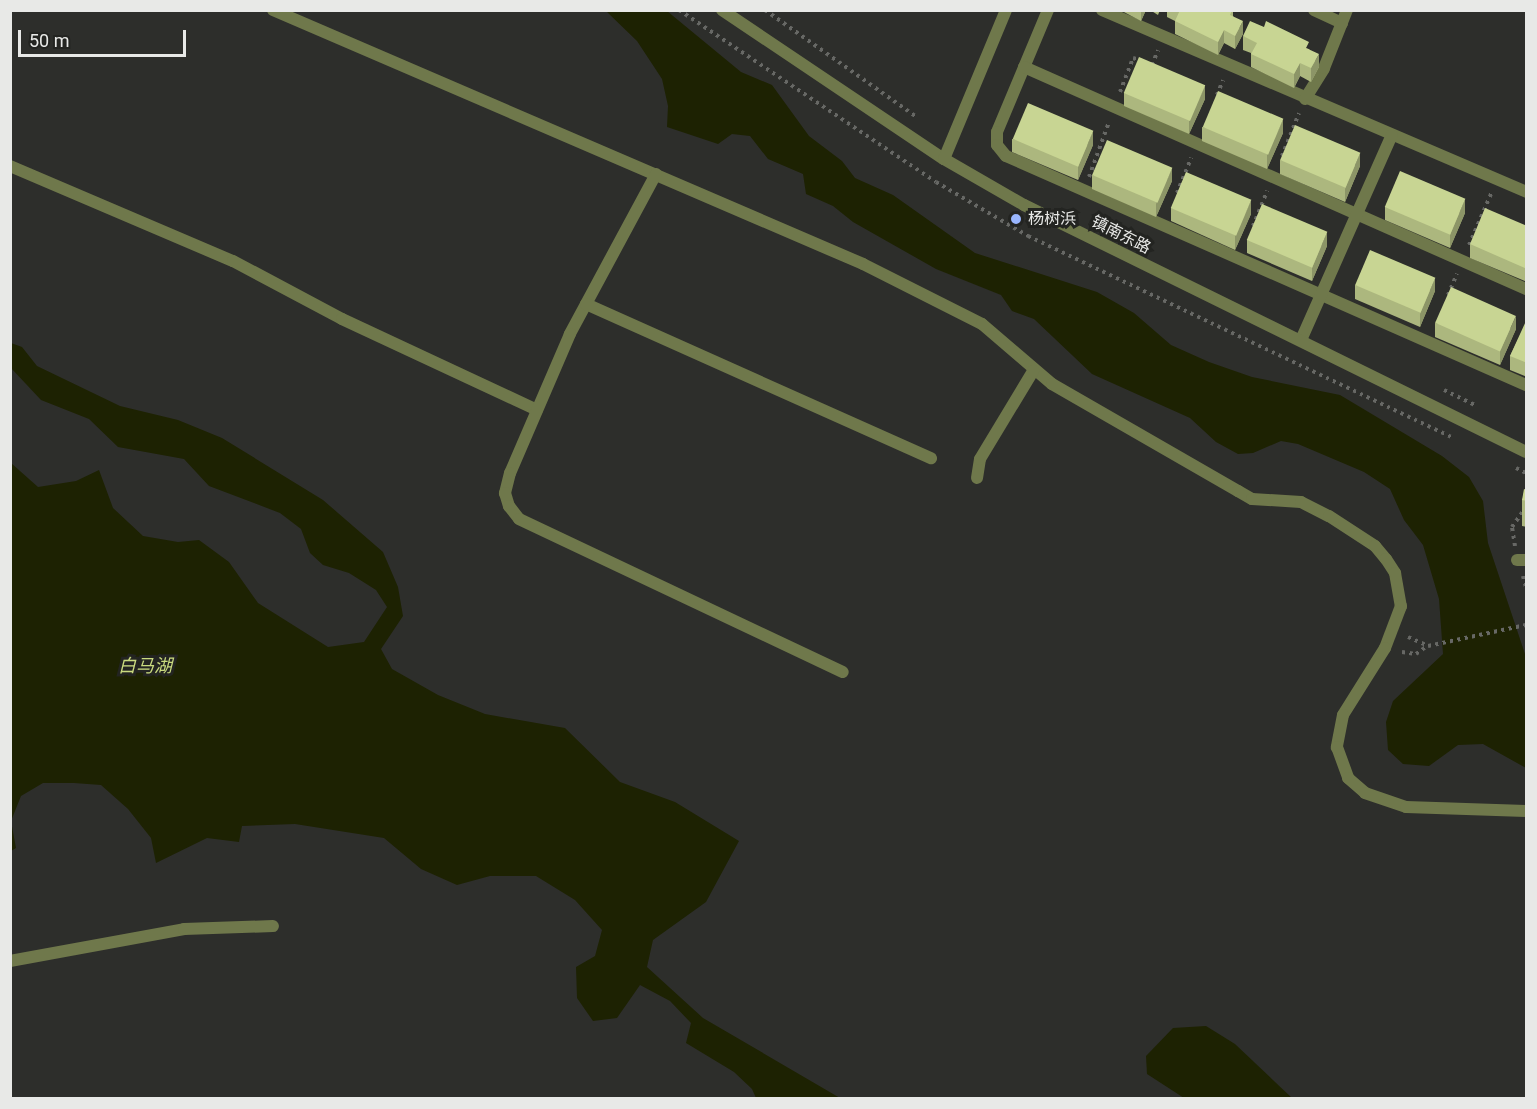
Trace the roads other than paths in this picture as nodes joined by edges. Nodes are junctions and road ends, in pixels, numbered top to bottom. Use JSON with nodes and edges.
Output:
{"nodes":[{"id":1,"x":273,"y":10,"type":"edge"},
{"id":2,"x":722,"y":10,"type":"edge"},
{"id":3,"x":1006,"y":10,"type":"edge"},
{"id":4,"x":1048,"y":10,"type":"edge"},
{"id":5,"x":1102,"y":10,"type":"edge"},
{"id":6,"x":1314,"y":10,"type":"edge"},
{"id":7,"x":1347,"y":10,"type":"edge"},
{"id":8,"x":1342,"y":23,"type":"junction"},
{"id":9,"x":1024,"y":68,"type":"junction"},
{"id":10,"x":1305,"y":99,"type":"junction"},
{"id":11,"x":1392,"y":135,"type":"junction"},
{"id":12,"x":944,"y":159,"type":"junction"},
{"id":13,"x":10,"y":166,"type":"edge"},
{"id":14,"x":656,"y":174,"type":"junction"},
{"id":15,"x":1527,"y":192,"type":"edge"},
{"id":16,"x":1357,"y":214,"type":"junction"},
{"id":17,"x":1527,"y":289,"type":"edge"},
{"id":18,"x":1321,"y":296,"type":"junction"},
{"id":19,"x":586,"y":304,"type":"junction"},
{"id":20,"x":1301,"y":340,"type":"junction"},
{"id":21,"x":1033,"y":371,"type":"junction"},
{"id":22,"x":1527,"y":386,"type":"edge"},
{"id":23,"x":537,"y":410,"type":"junction"},
{"id":24,"x":1527,"y":452,"type":"edge"},
{"id":25,"x":931,"y":458,"type":"dead end"},
{"id":26,"x":977,"y":478,"type":"dead end"},
{"id":27,"x":843,"y":672,"type":"dead end"},
{"id":28,"x":1527,"y":811,"type":"edge"},
{"id":29,"x":273,"y":926,"type":"dead end"},
{"id":30,"x":10,"y":961,"type":"edge"}],
"edges":[{"from":1,"to":14,"type":"street"},
{"from":2,"to":12,"type":"street","name":"镇南东路"},
{"from":3,"to":12,"type":"street"},
{"from":4,"to":9,"type":"street"},
{"from":5,"to":10,"type":"street"},
{"from":6,"to":8,"type":"street"},
{"from":7,"to":8,"type":"street"},
{"from":8,"to":10,"type":"street"},
{"from":9,"to":16,"type":"street"},
{"from":9,"to":18,"type":"street"},
{"from":10,"to":11,"type":"street"},
{"from":11,"to":15,"type":"street"},
{"from":11,"to":16,"type":"street"},
{"from":12,"to":20,"type":"street","name":"镇南东路"},
{"from":13,"to":23,"type":"street"},
{"from":14,"to":19,"type":"street"},
{"from":14,"to":21,"type":"street"},
{"from":16,"to":17,"type":"street"},
{"from":16,"to":18,"type":"street"},
{"from":18,"to":20,"type":"street"},
{"from":18,"to":22,"type":"street"},
{"from":19,"to":23,"type":"street"},
{"from":19,"to":25,"type":"street"},
{"from":20,"to":24,"type":"street","name":"镇南东路"},
{"from":21,"to":26,"type":"street"},
{"from":21,"to":28,"type":"street"},
{"from":23,"to":27,"type":"street"},
{"from":29,"to":30,"type":"street"}]}
